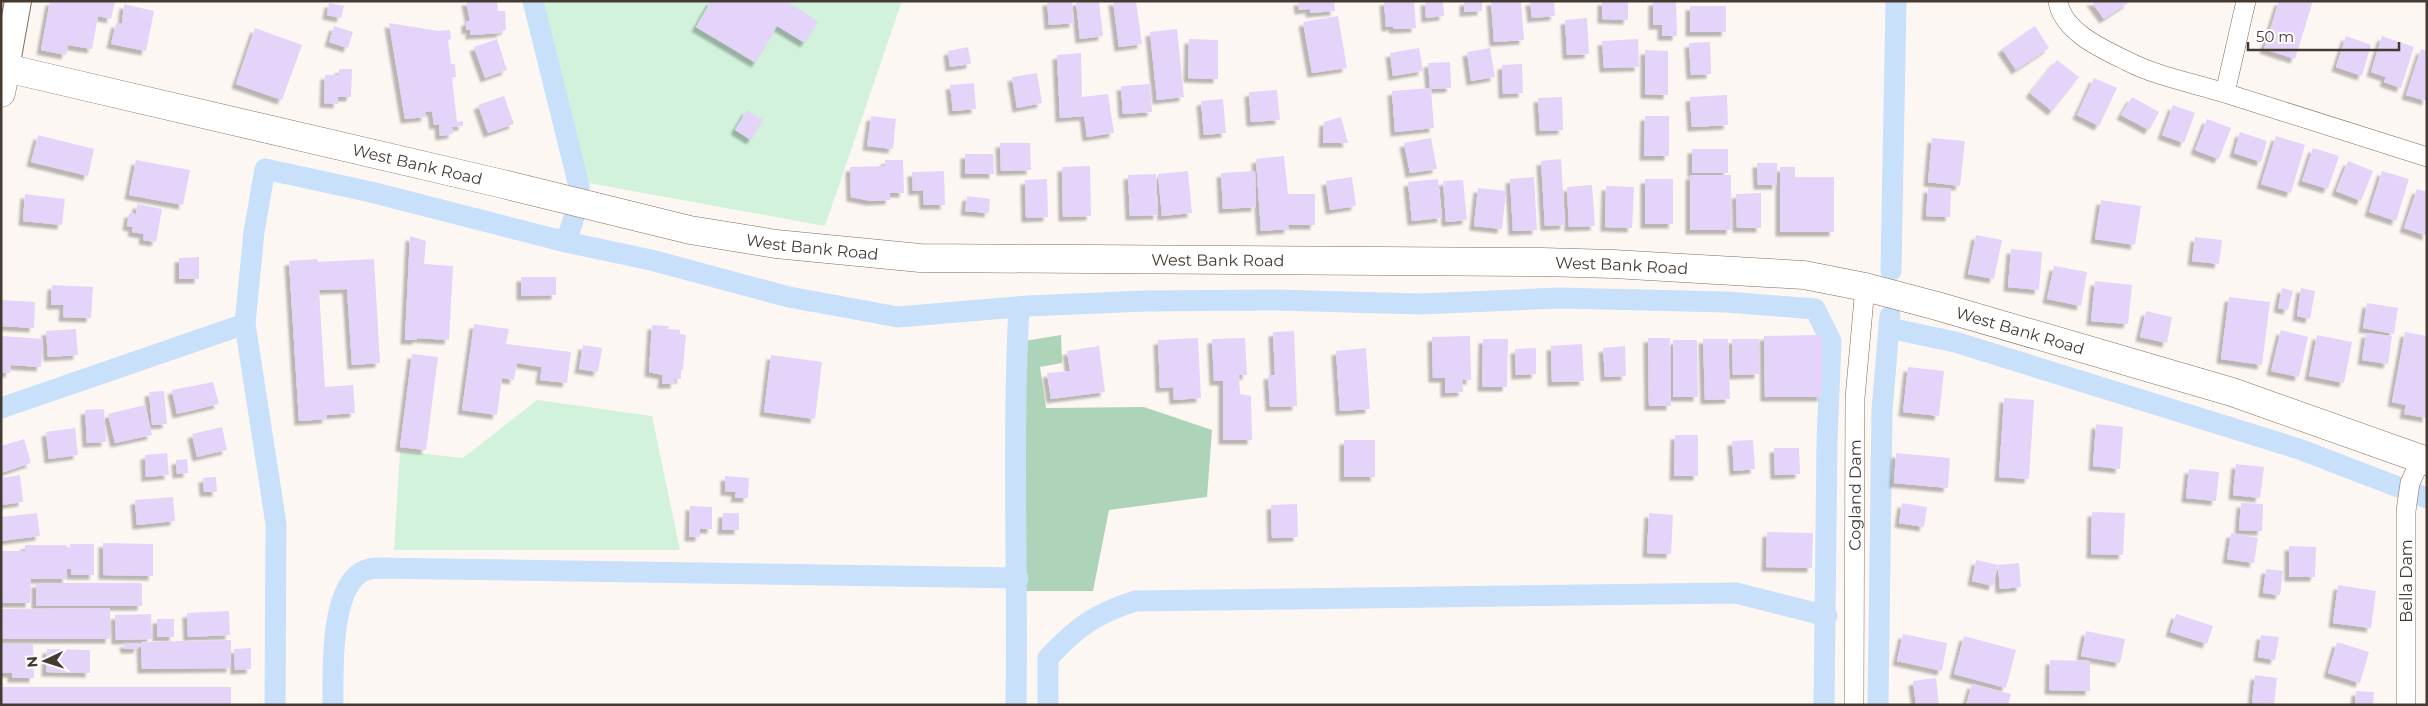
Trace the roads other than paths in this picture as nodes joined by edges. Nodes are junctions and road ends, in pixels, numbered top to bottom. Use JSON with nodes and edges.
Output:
{"nodes":[{"id":1,"x":18,"y":1,"type":"edge"},
{"id":2,"x":2058,"y":1,"type":"edge"},
{"id":3,"x":2246,"y":1,"type":"edge"},
{"id":4,"x":3,"y":76,"type":"edge"},
{"id":5,"x":2224,"y":93,"type":"junction"},
{"id":6,"x":2427,"y":157,"type":"edge"},
{"id":7,"x":1865,"y":287,"type":"junction"},
{"id":8,"x":2419,"y":468,"type":"edge"},
{"id":9,"x":1854,"y":705,"type":"edge"},
{"id":10,"x":2406,"y":705,"type":"edge"}],
"edges":[{"from":1,"to":4,"type":"street"},
{"from":2,"to":5,"type":"street"},
{"from":3,"to":5,"type":"street"},
{"from":4,"to":7,"type":"main road","name":"West Bank Road"},
{"from":5,"to":6,"type":"street"},
{"from":7,"to":8,"type":"main road","name":"West Bank Road"},
{"from":7,"to":9,"type":"street","name":"Cogland Dam"},
{"from":8,"to":10,"type":"street","name":"Bella Dam"}]}
